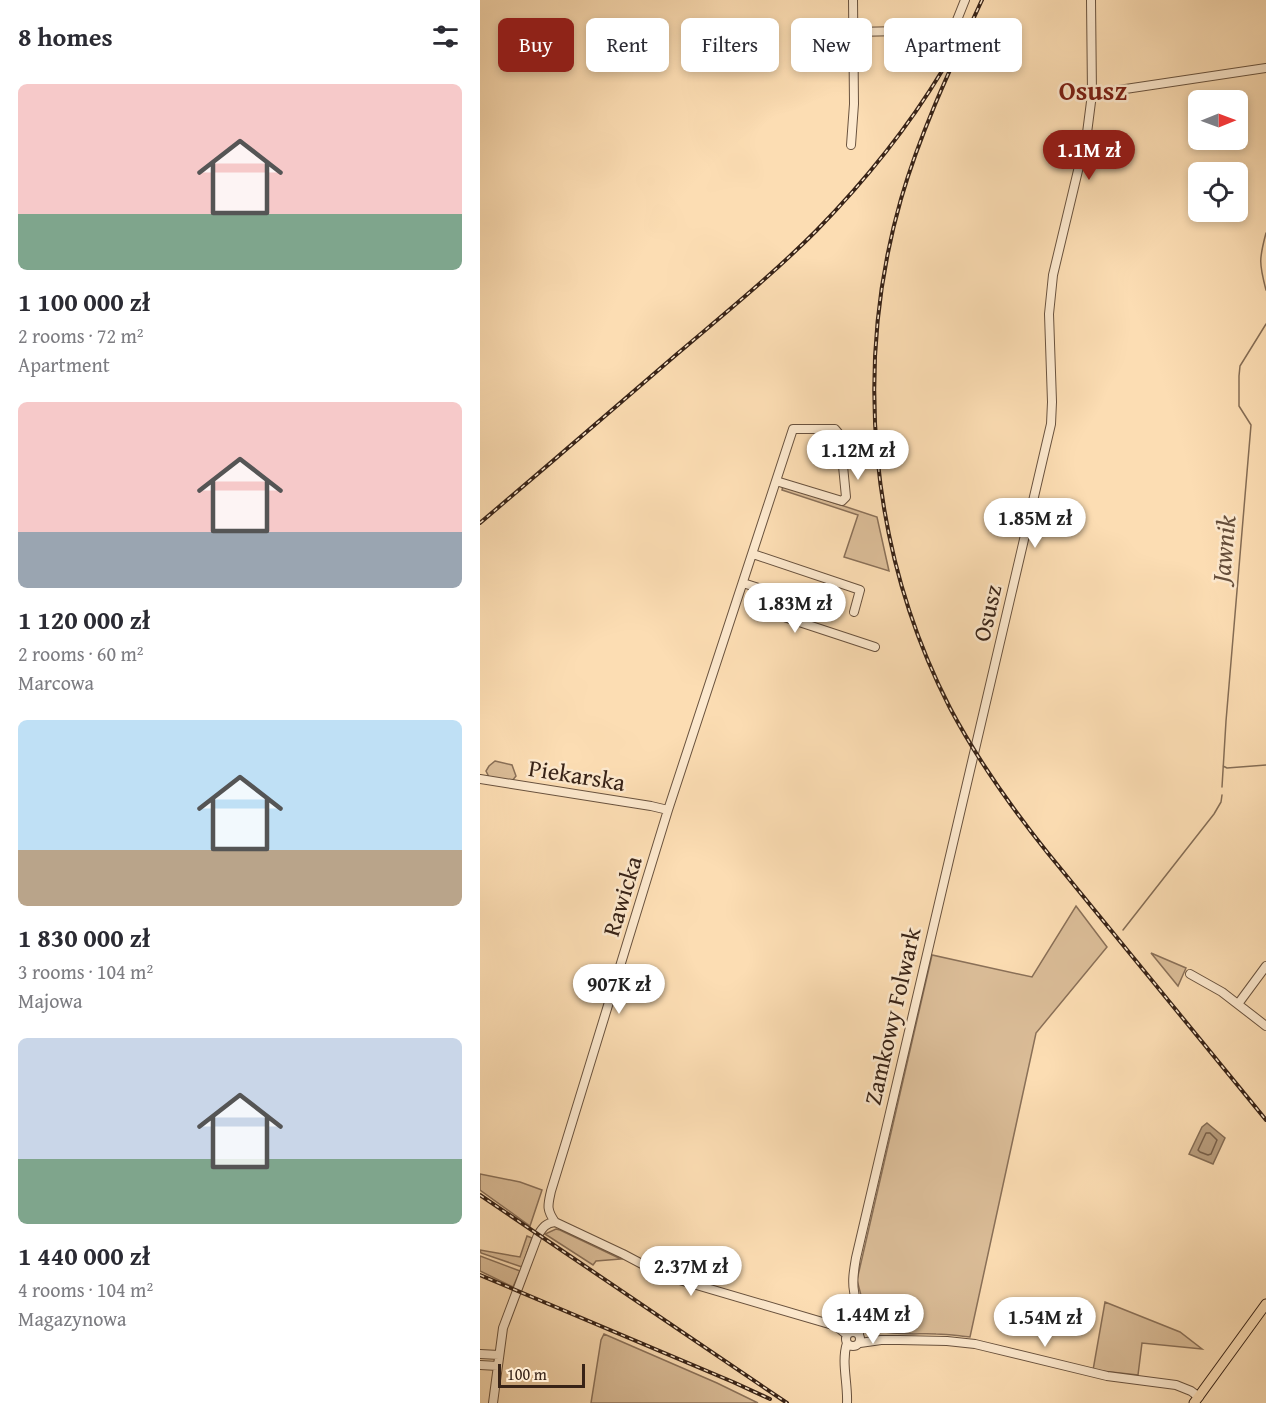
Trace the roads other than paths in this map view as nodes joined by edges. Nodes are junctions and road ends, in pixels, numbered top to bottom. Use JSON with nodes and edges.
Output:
{"nodes":[{"id":1,"x":853,"y":0,"type":"edge"},
{"id":2,"x":965,"y":0,"type":"edge"},
{"id":3,"x":1091,"y":0,"type":"edge"},
{"id":4,"x":853,"y":18,"type":"edge"},
{"id":5,"x":872,"y":32,"type":"edge"},
{"id":6,"x":1266,"y":68,"type":"edge"},
{"id":7,"x":854,"y":72,"type":"edge"},
{"id":8,"x":1092,"y":94,"type":"junction"},
{"id":9,"x":851,"y":145,"type":"dead end"},
{"id":10,"x":776,"y":481,"type":"junction"},
{"id":11,"x":753,"y":554,"type":"junction"},
{"id":12,"x":743,"y":582,"type":"junction"},
{"id":13,"x":854,"y":612,"type":"dead end"},
{"id":14,"x":875,"y":647,"type":"dead end"},
{"id":15,"x":979,"y":732,"type":"joint"},
{"id":16,"x":480,"y":779,"type":"edge"},
{"id":17,"x":668,"y":810,"type":"junction"},
{"id":18,"x":1266,"y":966,"type":"edge"},
{"id":19,"x":1190,"y":974,"type":"dead end"},
{"id":20,"x":1238,"y":1004,"type":"junction"},
{"id":21,"x":1266,"y":1026,"type":"edge"},
{"id":22,"x":555,"y":1222,"type":"junction"},
{"id":23,"x":1266,"y":1304,"type":"edge"},
{"id":24,"x":854,"y":1338,"type":"junction"},
{"id":25,"x":480,"y":1354,"type":"edge"},
{"id":26,"x":499,"y":1355,"type":"junction"},
{"id":27,"x":480,"y":1365,"type":"edge"},
{"id":28,"x":498,"y":1366,"type":"junction"},
{"id":29,"x":1196,"y":1400,"type":"edge"},
{"id":30,"x":493,"y":1403,"type":"edge"},
{"id":31,"x":847,"y":1403,"type":"edge"}],
"edges":[{"from":1,"to":4,"type":"street"},
{"from":2,"to":5,"type":"street"},
{"from":3,"to":8,"type":"street","name":"Osusz"},
{"from":6,"to":8,"type":"street"},
{"from":7,"to":9,"type":"street"},
{"from":8,"to":15,"type":"street","name":"Osusz"},
{"from":10,"to":10,"type":"street","name":"Rawicka"},
{"from":10,"to":11,"type":"street","name":"Rawicka"},
{"from":11,"to":12,"type":"street","name":"Rawicka"},
{"from":11,"to":13,"type":"street"},
{"from":12,"to":14,"type":"street"},
{"from":12,"to":17,"type":"street","name":"Rawicka"},
{"from":15,"to":24,"type":"street","name":"Zamkowy Folwark"},
{"from":16,"to":17,"type":"street","name":"Piekarska"},
{"from":17,"to":22,"type":"street","name":"Rawicka"},
{"from":18,"to":20,"type":"street"},
{"from":19,"to":20,"type":"street"},
{"from":20,"to":21,"type":"street"},
{"from":22,"to":24,"type":"street"},
{"from":22,"to":26,"type":"street"},
{"from":23,"to":29,"type":"main road"},
{"from":24,"to":29,"type":"street"},
{"from":24,"to":31,"type":"street","name":"Zamkowy Folwark"},
{"from":25,"to":26,"type":"street"},
{"from":26,"to":28,"type":"street"},
{"from":27,"to":28,"type":"street"},
{"from":28,"to":30,"type":"street"}]}
